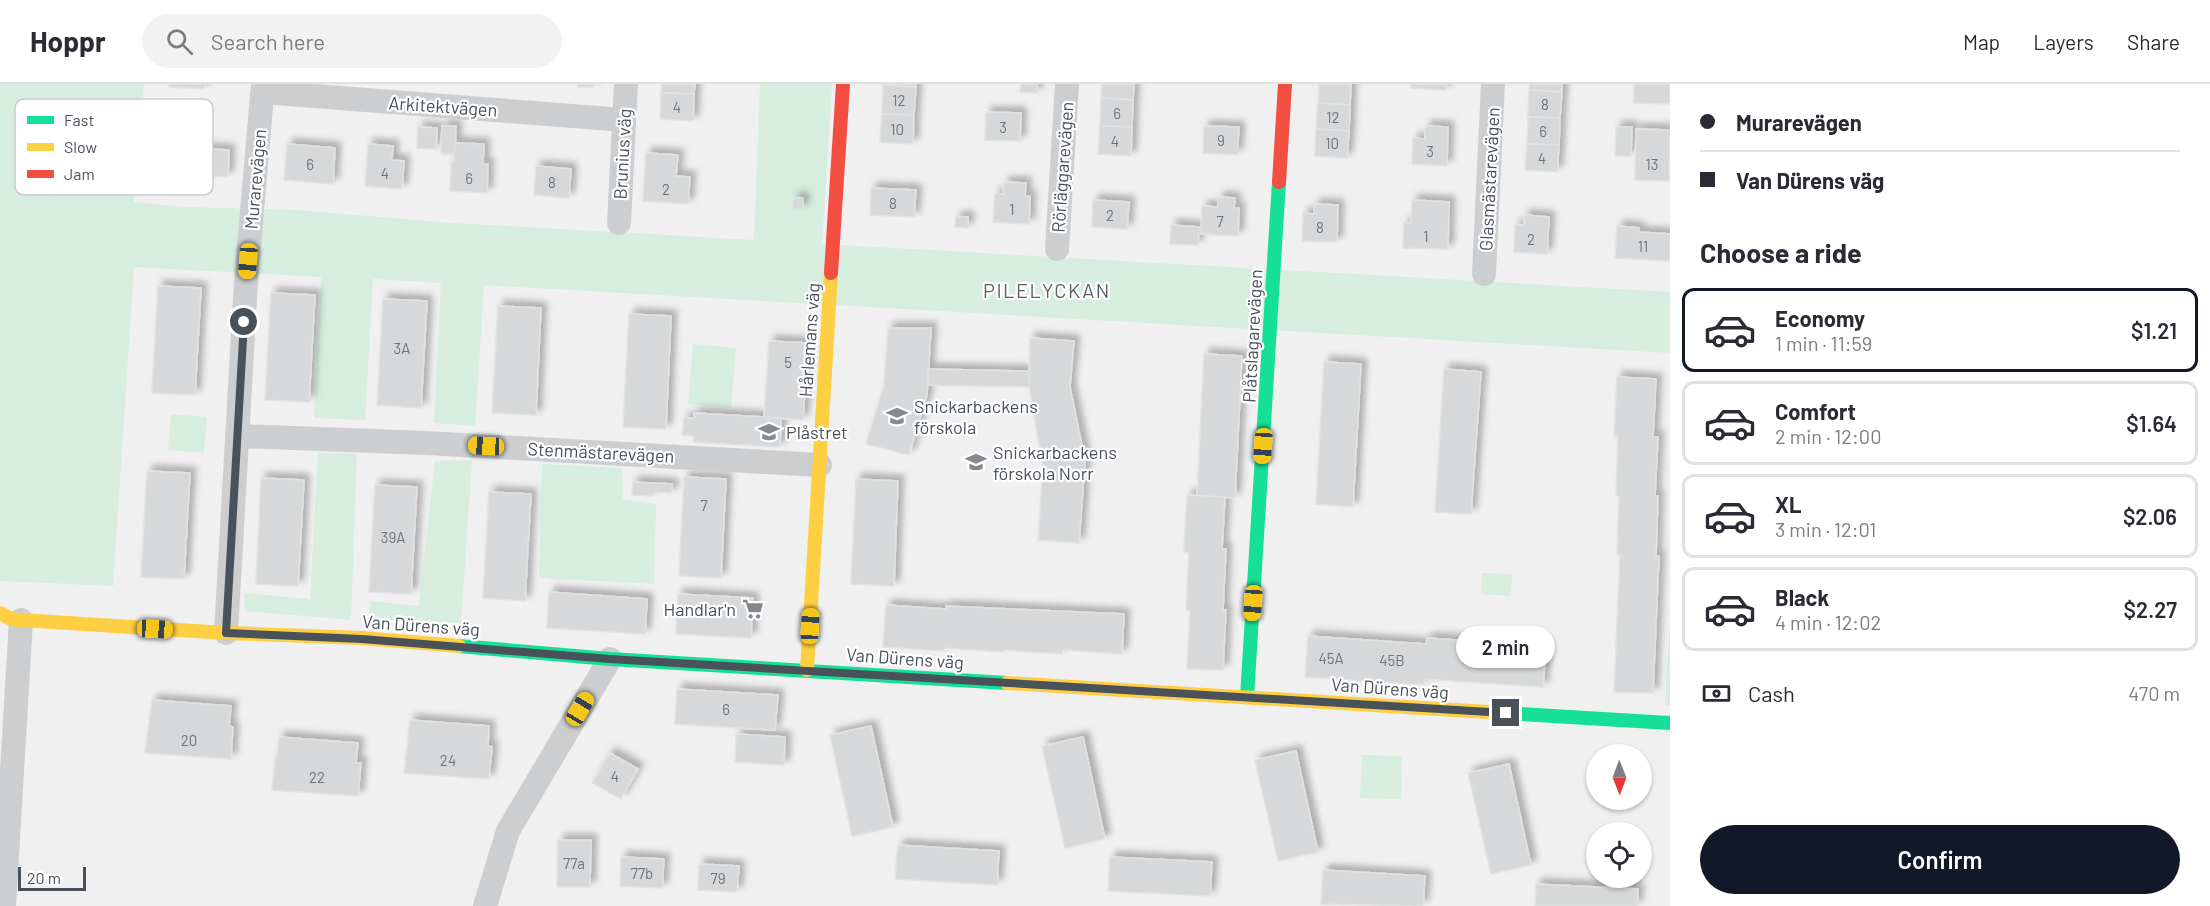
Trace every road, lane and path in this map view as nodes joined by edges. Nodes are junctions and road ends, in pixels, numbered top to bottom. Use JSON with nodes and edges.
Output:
{"nodes":[{"id":1,"x":626,"y":84,"type":"edge"},
{"id":2,"x":843,"y":84,"type":"edge"},
{"id":3,"x":1067,"y":84,"type":"edge"},
{"id":4,"x":1285,"y":84,"type":"edge"},
{"id":5,"x":1494,"y":84,"type":"edge"},
{"id":6,"x":263,"y":88,"type":"edge"},
{"id":7,"x":624,"y":120,"type":"junction"},
{"id":8,"x":619,"y":224,"type":"dead end"},
{"id":9,"x":1057,"y":249,"type":"dead end"},
{"id":10,"x":1484,"y":274,"type":"dead end"},
{"id":11,"x":238,"y":436,"type":"junction"},
{"id":12,"x":820,"y":465,"type":"junction"},
{"id":13,"x":17,"y":618,"type":"edge"},
{"id":14,"x":226,"y":633,"type":"junction"},
{"id":15,"x":610,"y":659,"type":"junction"},
{"id":16,"x":807,"y":670,"type":"junction"},
{"id":17,"x":1247,"y":697,"type":"junction"},
{"id":18,"x":1670,"y":723,"type":"edge"},
{"id":19,"x":4,"y":906,"type":"edge"},
{"id":20,"x":485,"y":906,"type":"edge"}],
"edges":[{"from":1,"to":7,"type":"street","name":"Brunius väg"},
{"from":2,"to":12,"type":"street","name":"Hårlemans väg"},
{"from":3,"to":9,"type":"street","name":"Rörläggarevägen"},
{"from":4,"to":17,"type":"street","name":"Plåtslagarevägen"},
{"from":5,"to":10,"type":"street","name":"Glasmästarevägen"},
{"from":6,"to":7,"type":"street","name":"Arkitektvägen"},
{"from":6,"to":11,"type":"street","name":"Murarevägen"},
{"from":7,"to":8,"type":"street","name":"Brunius väg"},
{"from":11,"to":12,"type":"street","name":"Stenmästarevägen"},
{"from":11,"to":14,"type":"street","name":"Murarevägen"},
{"from":12,"to":16,"type":"street","name":"Hårlemans väg"},
{"from":13,"to":14,"type":"street","name":"Van Dürens väg"},
{"from":13,"to":19,"type":"street"},
{"from":14,"to":15,"type":"street","name":"Van Dürens väg"},
{"from":15,"to":16,"type":"street","name":"Van Dürens väg"},
{"from":15,"to":20,"type":"street"},
{"from":16,"to":17,"type":"street","name":"Van Dürens väg"},
{"from":17,"to":18,"type":"street","name":"Van Dürens väg"}]}
